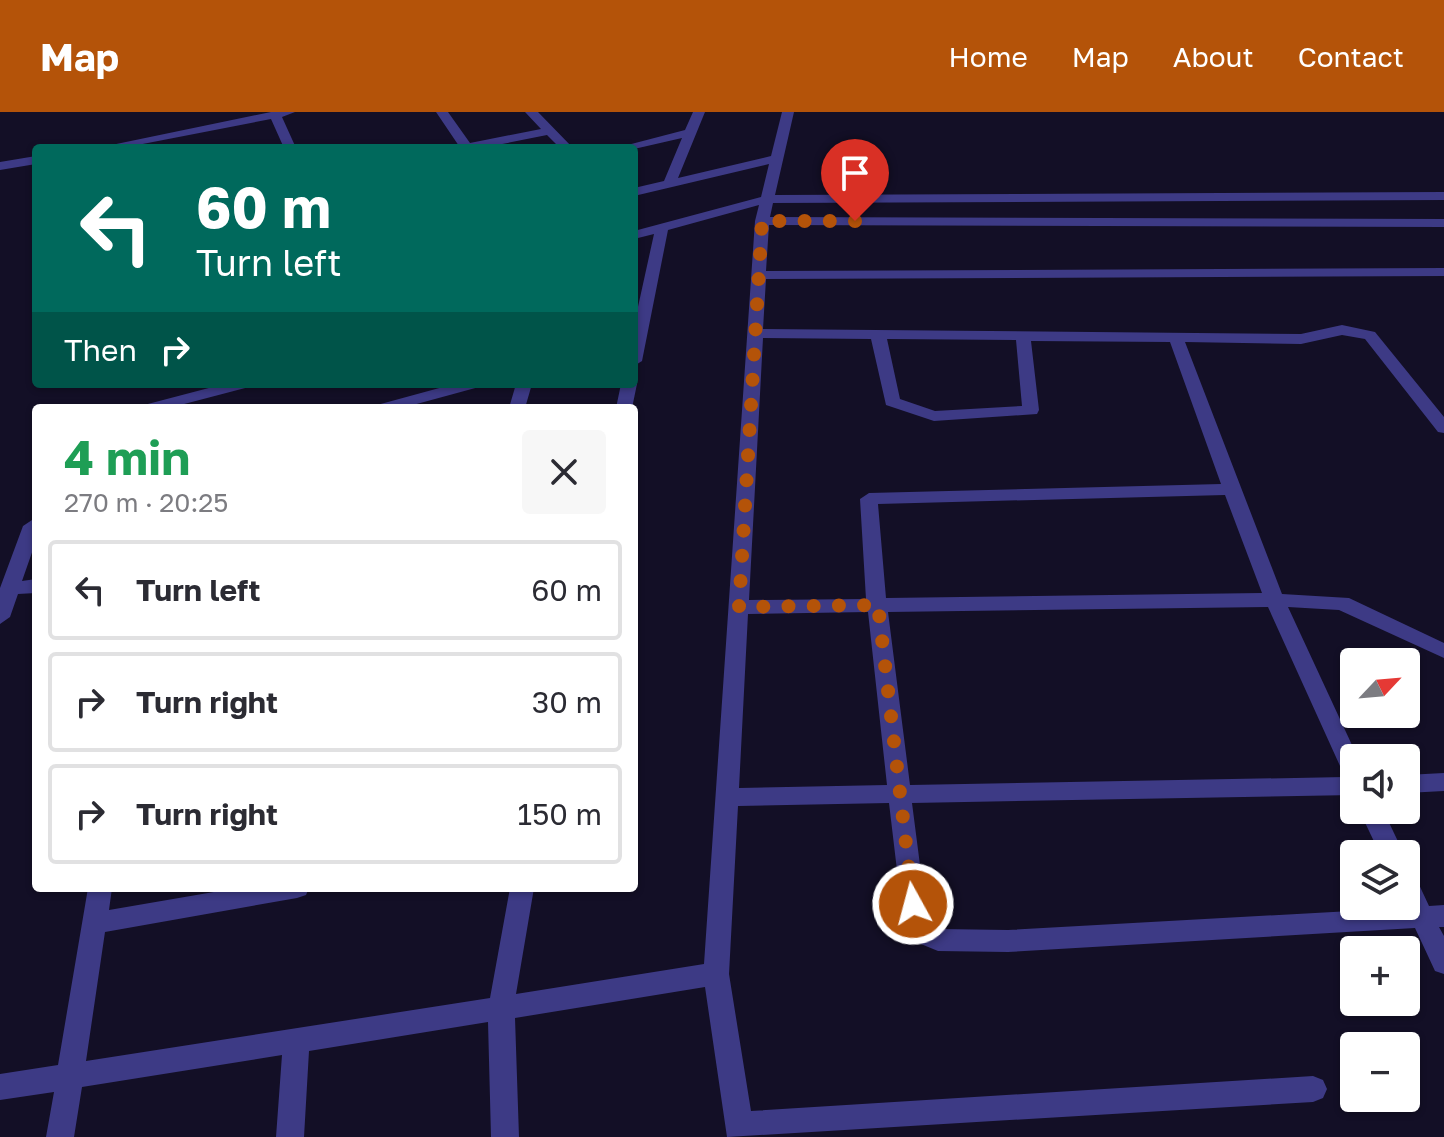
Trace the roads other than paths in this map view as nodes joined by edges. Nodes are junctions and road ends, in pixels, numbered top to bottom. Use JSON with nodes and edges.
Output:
{"nodes":[{"id":1,"x":289,"y":112,"type":"edge"},
{"id":2,"x":442,"y":112,"type":"edge"},
{"id":3,"x":531,"y":112,"type":"edge"},
{"id":4,"x":699,"y":112,"type":"edge"},
{"id":5,"x":788,"y":112,"type":"edge"},
{"id":6,"x":275,"y":115,"type":"junction"},
{"id":7,"x":192,"y":131,"type":"junction"},
{"id":8,"x":549,"y":131,"type":"junction"},
{"id":9,"x":690,"y":133,"type":"junction"},
{"id":10,"x":124,"y":144,"type":"edge"},
{"id":11,"x":197,"y":144,"type":"edge"},
{"id":12,"x":288,"y":144,"type":"edge"},
{"id":13,"x":463,"y":144,"type":"edge"},
{"id":14,"x":486,"y":144,"type":"edge"},
{"id":15,"x":563,"y":144,"type":"edge"},
{"id":16,"x":638,"y":144,"type":"edge"},
{"id":17,"x":775,"y":159,"type":"junction"},
{"id":18,"x":32,"y":161,"type":"edge"},
{"id":19,"x":0,"y":166,"type":"edge"},
{"id":20,"x":669,"y":184,"type":"junction"},
{"id":21,"x":638,"y":191,"type":"edge"},
{"id":22,"x":1444,"y":196,"type":"edge"},
{"id":23,"x":767,"y":199,"type":"junction"},
{"id":24,"x":762,"y":221,"type":"junction"},
{"id":25,"x":1444,"y":223,"type":"edge"},
{"id":26,"x":662,"y":228,"type":"junction"},
{"id":27,"x":638,"y":234,"type":"edge"},
{"id":28,"x":1444,"y":272,"type":"edge"},
{"id":29,"x":759,"y":275,"type":"junction"},
{"id":30,"x":652,"y":278,"type":"junction"},
{"id":31,"x":638,"y":282,"type":"edge"},
{"id":32,"x":755,"y":333,"type":"junction"},
{"id":33,"x":878,"y":334,"type":"junction"},
{"id":34,"x":1023,"y":336,"type":"junction"},
{"id":35,"x":1176,"y":338,"type":"junction"},
{"id":36,"x":638,"y":343,"type":"edge"},
{"id":37,"x":230,"y":388,"type":"edge"},
{"id":38,"x":458,"y":388,"type":"edge"},
{"id":39,"x":178,"y":404,"type":"edge"},
{"id":40,"x":398,"y":404,"type":"edge"},
{"id":41,"x":1444,"y":428,"type":"edge"},
{"id":42,"x":1232,"y":489,"type":"junction"},
{"id":43,"x":32,"y":526,"type":"dead end"},
{"id":44,"x":32,"y":586,"type":"edge"},
{"id":45,"x":10,"y":588,"type":"junction"},
{"id":46,"x":1275,"y":600,"type":"junction"},
{"id":47,"x":878,"y":605,"type":"junction"},
{"id":48,"x":739,"y":607,"type":"junction"},
{"id":49,"x":0,"y":617,"type":"edge"},
{"id":50,"x":1444,"y":651,"type":"edge"},
{"id":51,"x":1340,"y":744,"type":"edge"},
{"id":52,"x":1444,"y":782,"type":"edge"},
{"id":53,"x":1420,"y":783,"type":"edge"},
{"id":54,"x":1340,"y":786,"type":"edge"},
{"id":55,"x":899,"y":794,"type":"junction"},
{"id":56,"x":728,"y":797,"type":"junction"},
{"id":57,"x":99,"y":892,"type":"edge"},
{"id":58,"x":274,"y":892,"type":"edge"},
{"id":59,"x":521,"y":892,"type":"edge"},
{"id":60,"x":1420,"y":900,"type":"edge"},
{"id":61,"x":1433,"y":916,"type":"edge"},
{"id":62,"x":95,"y":923,"type":"junction"},
{"id":63,"x":1444,"y":963,"type":"edge"},
{"id":64,"x":716,"y":974,"type":"junction"},
{"id":65,"x":501,"y":1007,"type":"junction"},
{"id":66,"x":296,"y":1039,"type":"junction"},
{"id":67,"x":69,"y":1076,"type":"junction"},
{"id":68,"x":0,"y":1087,"type":"edge"},
{"id":69,"x":1313,"y":1089,"type":"dead end"},
{"id":70,"x":740,"y":1131,"type":"edge"},
{"id":71,"x":60,"y":1137,"type":"edge"},
{"id":72,"x":290,"y":1137,"type":"edge"},
{"id":73,"x":505,"y":1137,"type":"edge"}],
"edges":[{"from":1,"to":6,"type":"street"},
{"from":2,"to":13,"type":"street"},
{"from":3,"to":8,"type":"street"},
{"from":4,"to":9,"type":"street"},
{"from":5,"to":17,"type":"street"},
{"from":6,"to":7,"type":"street"},
{"from":6,"to":12,"type":"street"},
{"from":7,"to":10,"type":"street"},
{"from":7,"to":11,"type":"street"},
{"from":8,"to":14,"type":"street"},
{"from":8,"to":15,"type":"street"},
{"from":9,"to":16,"type":"street"},
{"from":9,"to":20,"type":"street"},
{"from":17,"to":20,"type":"street"},
{"from":17,"to":23,"type":"street"},
{"from":18,"to":19,"type":"street"},
{"from":20,"to":21,"type":"street"},
{"from":22,"to":23,"type":"street"},
{"from":23,"to":24,"type":"street"},
{"from":23,"to":26,"type":"street"},
{"from":24,"to":25,"type":"street"},
{"from":24,"to":29,"type":"street"},
{"from":26,"to":27,"type":"street"},
{"from":26,"to":30,"type":"street"},
{"from":28,"to":29,"type":"street"},
{"from":29,"to":32,"type":"street"},
{"from":30,"to":31,"type":"street"},
{"from":30,"to":36,"type":"street"},
{"from":32,"to":33,"type":"street"},
{"from":32,"to":48,"type":"street"},
{"from":33,"to":34,"type":"street"},
{"from":33,"to":34,"type":"street"},
{"from":34,"to":35,"type":"street"},
{"from":35,"to":41,"type":"street"},
{"from":35,"to":42,"type":"street"},
{"from":37,"to":39,"type":"street"},
{"from":38,"to":40,"type":"street"},
{"from":42,"to":46,"type":"street"},
{"from":42,"to":47,"type":"street"},
{"from":43,"to":45,"type":"street"},
{"from":44,"to":45,"type":"street"},
{"from":45,"to":49,"type":"street"},
{"from":46,"to":47,"type":"street"},
{"from":46,"to":50,"type":"street"},
{"from":46,"to":51,"type":"street"},
{"from":47,"to":48,"type":"street"},
{"from":47,"to":55,"type":"street"},
{"from":48,"to":56,"type":"street"},
{"from":52,"to":53,"type":"street"},
{"from":54,"to":55,"type":"street"},
{"from":55,"to":56,"type":"street"},
{"from":55,"to":61,"type":"street"},
{"from":56,"to":64,"type":"street"},
{"from":57,"to":62,"type":"street"},
{"from":58,"to":62,"type":"street"},
{"from":59,"to":65,"type":"street"},
{"from":60,"to":61,"type":"street"},
{"from":61,"to":63,"type":"street"},
{"from":62,"to":67,"type":"street"},
{"from":64,"to":65,"type":"street"},
{"from":64,"to":70,"type":"street"},
{"from":65,"to":66,"type":"street"},
{"from":65,"to":73,"type":"street"},
{"from":66,"to":67,"type":"street"},
{"from":66,"to":72,"type":"street"},
{"from":67,"to":68,"type":"street"},
{"from":67,"to":71,"type":"street"},
{"from":69,"to":70,"type":"street"}]}
